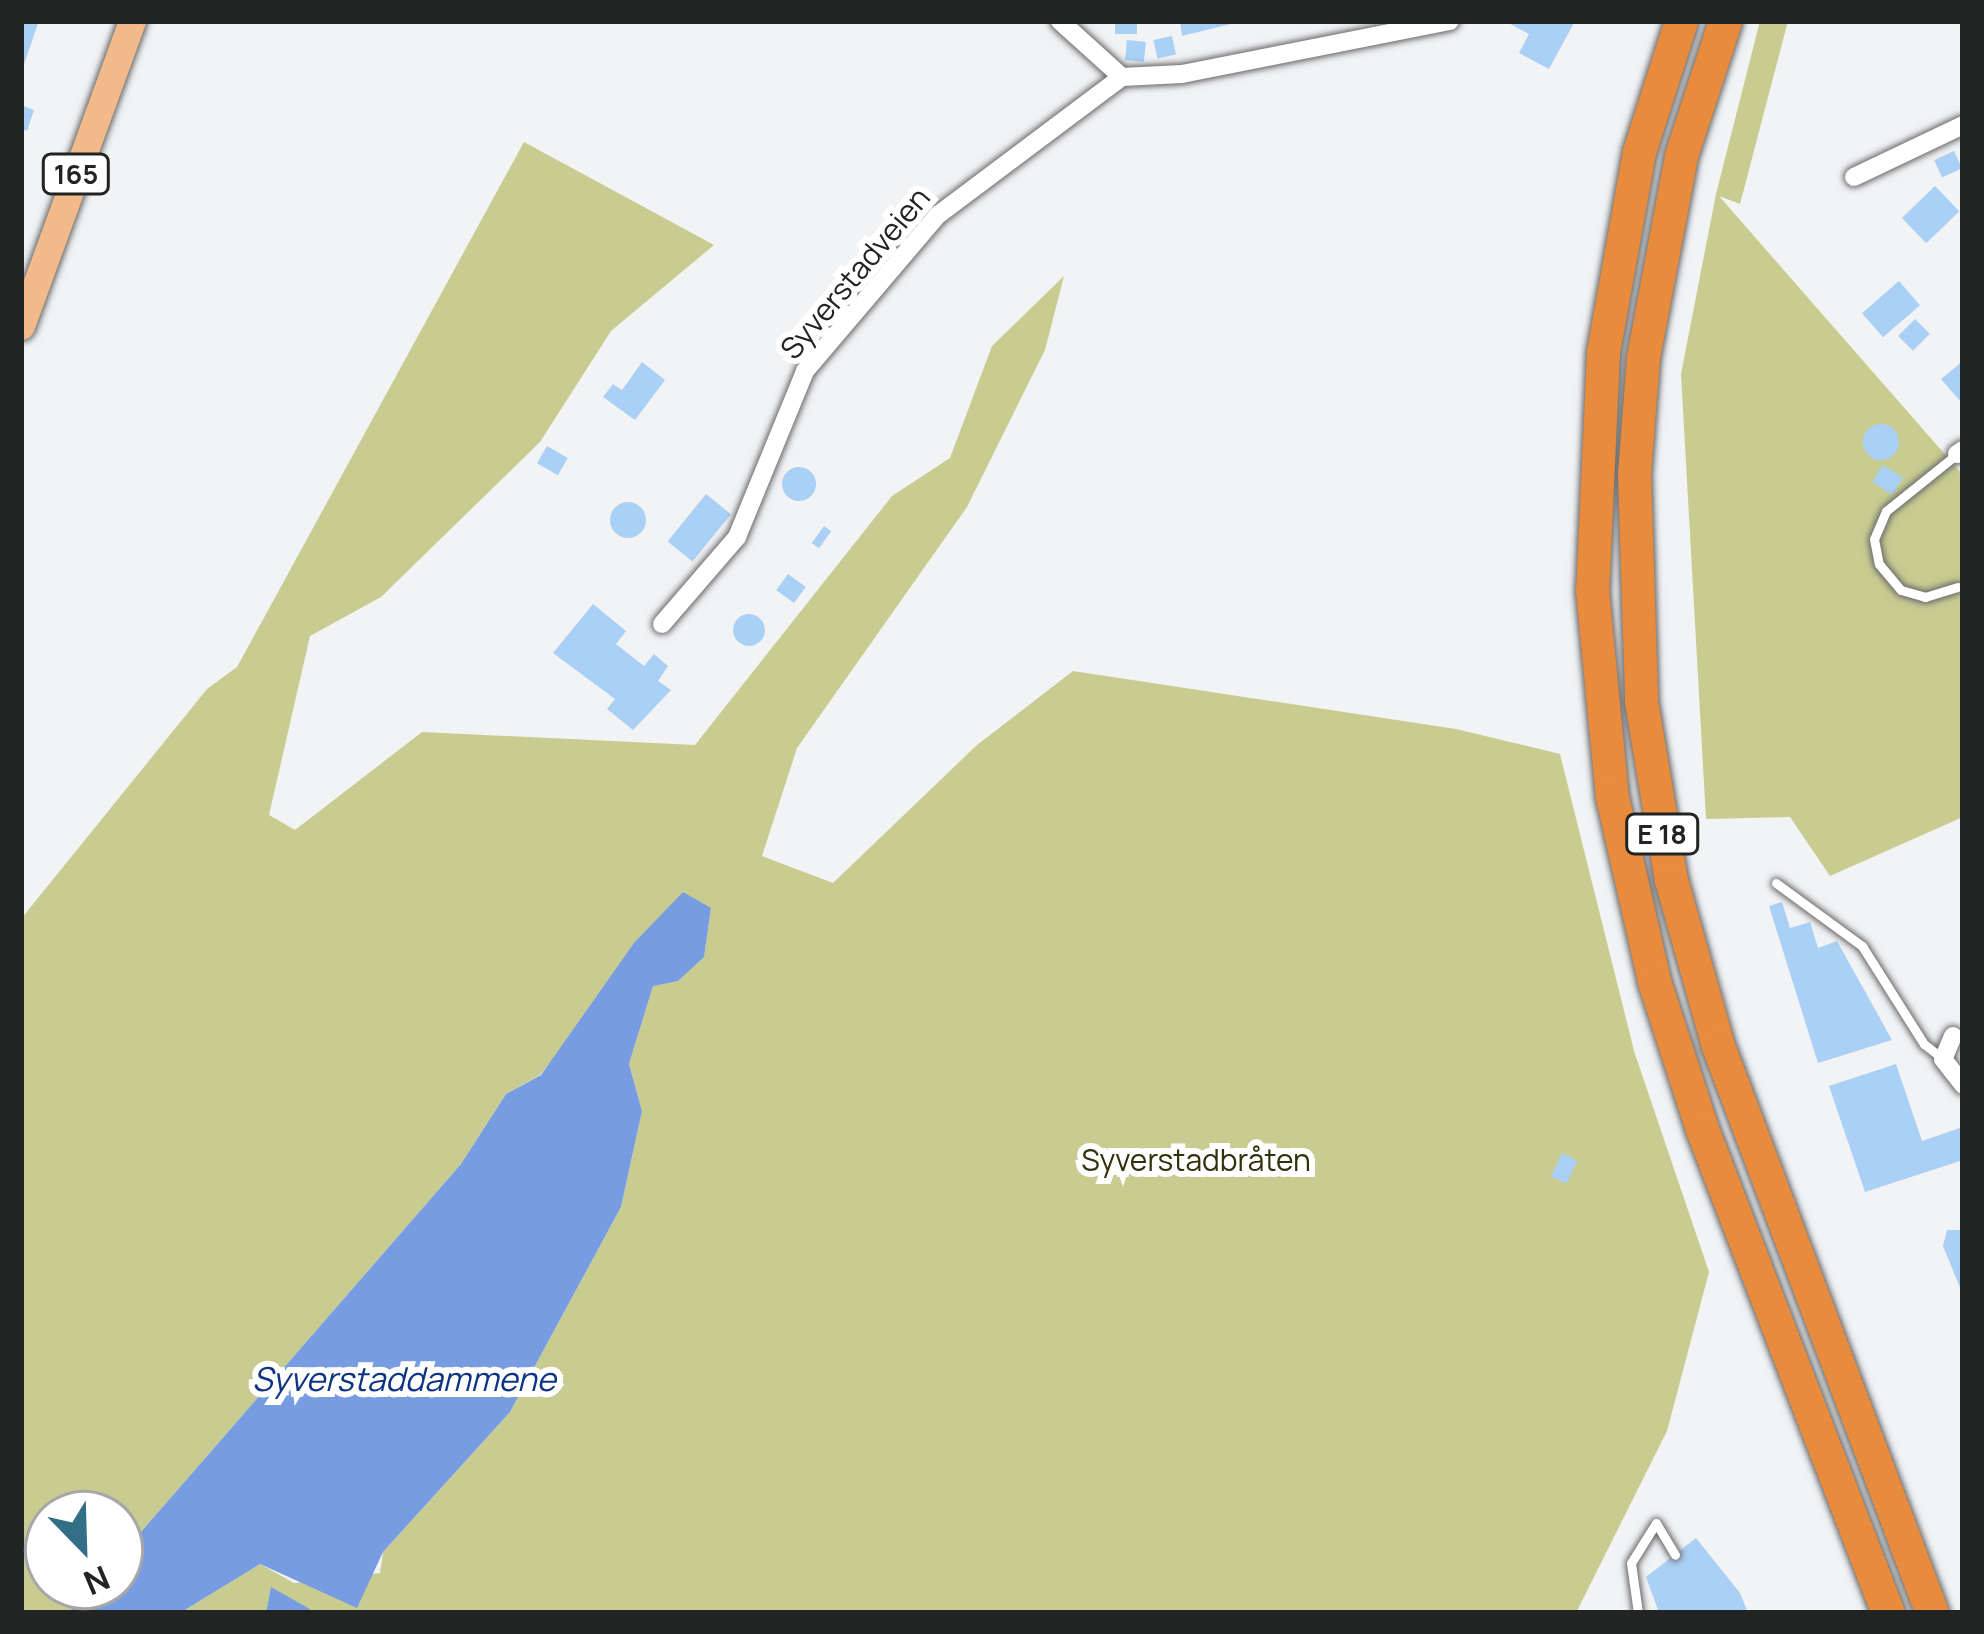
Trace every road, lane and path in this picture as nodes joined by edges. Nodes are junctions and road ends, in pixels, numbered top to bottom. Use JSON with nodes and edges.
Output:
{"nodes":[{"id":1,"x":131,"y":21,"type":"edge"},
{"id":2,"x":1060,"y":21,"type":"edge"},
{"id":3,"x":1681,"y":21,"type":"edge"},
{"id":4,"x":1725,"y":21,"type":"edge"},
{"id":5,"x":1443,"y":22,"type":"edge"},
{"id":6,"x":1122,"y":77,"type":"junction"},
{"id":7,"x":1963,"y":125,"type":"edge"},
{"id":8,"x":1854,"y":177,"type":"dead end"},
{"id":9,"x":21,"y":326,"type":"edge"},
{"id":10,"x":1960,"y":452,"type":"edge"},
{"id":11,"x":1958,"y":587,"type":"dead end"},
{"id":12,"x":662,"y":624,"type":"dead end"},
{"id":13,"x":1776,"y":883,"type":"dead end"},
{"id":14,"x":1953,"y":1036,"type":"dead end"},
{"id":15,"x":1943,"y":1059,"type":"junction"},
{"id":16,"x":1963,"y":1085,"type":"edge"},
{"id":17,"x":1675,"y":1556,"type":"dead end"},
{"id":18,"x":1638,"y":1613,"type":"edge"},
{"id":19,"x":1888,"y":1613,"type":"edge"},
{"id":20,"x":1932,"y":1613,"type":"edge"}],
"edges":[{"from":1,"to":9,"type":"main road","number":"165"},
{"from":2,"to":6,"type":"street"},
{"from":3,"to":19,"type":"highway","number":"E 18"},
{"from":4,"to":20,"type":"highway","number":"E 18"},
{"from":5,"to":6,"type":"street"},
{"from":6,"to":12,"type":"street","name":"Syverstadveien"},
{"from":7,"to":8,"type":"street"},
{"from":10,"to":11,"type":"lane"},
{"from":13,"to":15,"type":"lane"},
{"from":14,"to":15,"type":"street"},
{"from":15,"to":16,"type":"street"},
{"from":17,"to":18,"type":"lane"}]}
